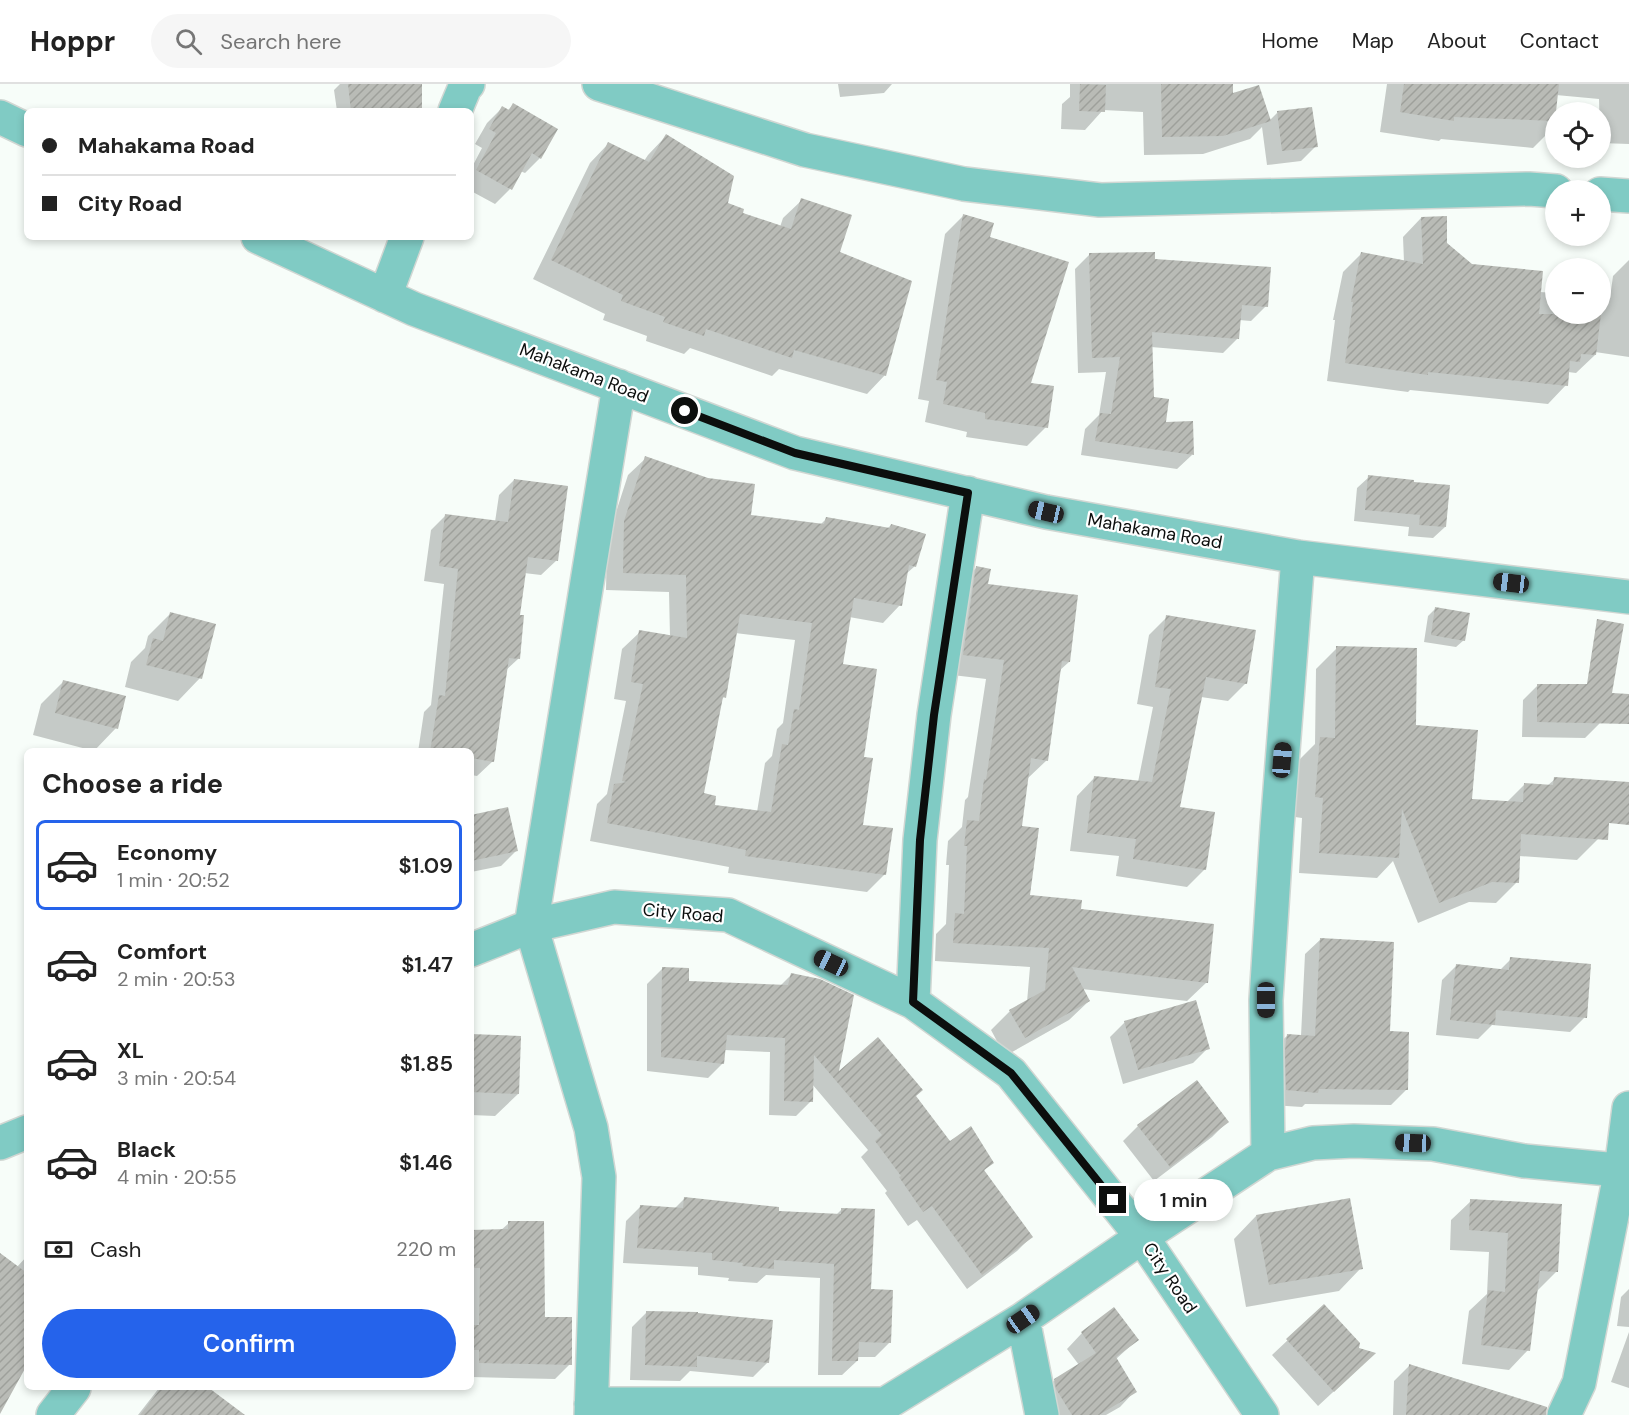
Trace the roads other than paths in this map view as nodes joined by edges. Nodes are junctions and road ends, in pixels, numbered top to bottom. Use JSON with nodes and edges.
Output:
{"nodes":[{"id":1,"x":468,"y":84,"type":"edge"},
{"id":2,"x":599,"y":84,"type":"edge"},
{"id":3,"x":456,"y":108,"type":"edge"},
{"id":4,"x":0,"y":117,"type":"edge"},
{"id":5,"x":24,"y":129,"type":"edge"},
{"id":6,"x":1545,"y":190,"type":"edge"},
{"id":7,"x":1611,"y":195,"type":"edge"},
{"id":8,"x":1629,"y":196,"type":"edge"},
{"id":9,"x":265,"y":240,"type":"edge"},
{"id":10,"x":406,"y":240,"type":"edge"},
{"id":11,"x":386,"y":296,"type":"junction"},
{"id":12,"x":619,"y":386,"type":"junction"},
{"id":13,"x":968,"y":493,"type":"junction"},
{"id":14,"x":1298,"y":557,"type":"junction"},
{"id":15,"x":1629,"y":597,"type":"edge"},
{"id":16,"x":531,"y":926,"type":"junction"},
{"id":17,"x":474,"y":949,"type":"edge"},
{"id":18,"x":913,"y":1002,"type":"junction"},
{"id":19,"x":1629,"y":1108,"type":"edge"},
{"id":20,"x":24,"y":1133,"type":"edge"},
{"id":21,"x":0,"y":1143,"type":"edge"},
{"id":22,"x":1268,"y":1154,"type":"junction"},
{"id":23,"x":1625,"y":1171,"type":"edge"},
{"id":24,"x":1142,"y":1237,"type":"junction"},
{"id":25,"x":1023,"y":1319,"type":"junction"},
{"id":26,"x":72,"y":1390,"type":"edge"},
{"id":27,"x":591,"y":1409,"type":"edge"},
{"id":28,"x":880,"y":1409,"type":"edge"},
{"id":29,"x":53,"y":1415,"type":"edge"},
{"id":30,"x":1042,"y":1415,"type":"edge"},
{"id":31,"x":1262,"y":1415,"type":"edge"},
{"id":32,"x":1564,"y":1415,"type":"edge"}],
"edges":[{"from":1,"to":3,"type":"street"},
{"from":2,"to":6,"type":"street"},
{"from":4,"to":5,"type":"street"},
{"from":7,"to":8,"type":"street"},
{"from":9,"to":11,"type":"street","name":"Mahakama Road"},
{"from":10,"to":11,"type":"street"},
{"from":11,"to":12,"type":"street","name":"Mahakama Road"},
{"from":12,"to":13,"type":"street","name":"Mahakama Road"},
{"from":12,"to":16,"type":"street"},
{"from":13,"to":14,"type":"street","name":"Mahakama Road"},
{"from":13,"to":18,"type":"street"},
{"from":14,"to":15,"type":"street","name":"Mahakama Road"},
{"from":14,"to":22,"type":"street"},
{"from":16,"to":17,"type":"street","name":"City Road"},
{"from":16,"to":18,"type":"street","name":"City Road"},
{"from":16,"to":27,"type":"street"},
{"from":18,"to":24,"type":"street","name":"City Road"},
{"from":19,"to":23,"type":"street"},
{"from":20,"to":21,"type":"street"},
{"from":22,"to":23,"type":"street"},
{"from":22,"to":24,"type":"street"},
{"from":23,"to":32,"type":"street"},
{"from":24,"to":25,"type":"street"},
{"from":24,"to":31,"type":"street","name":"City Road"},
{"from":25,"to":28,"type":"street"},
{"from":25,"to":30,"type":"street"},
{"from":26,"to":29,"type":"street"},
{"from":27,"to":28,"type":"street"}]}
